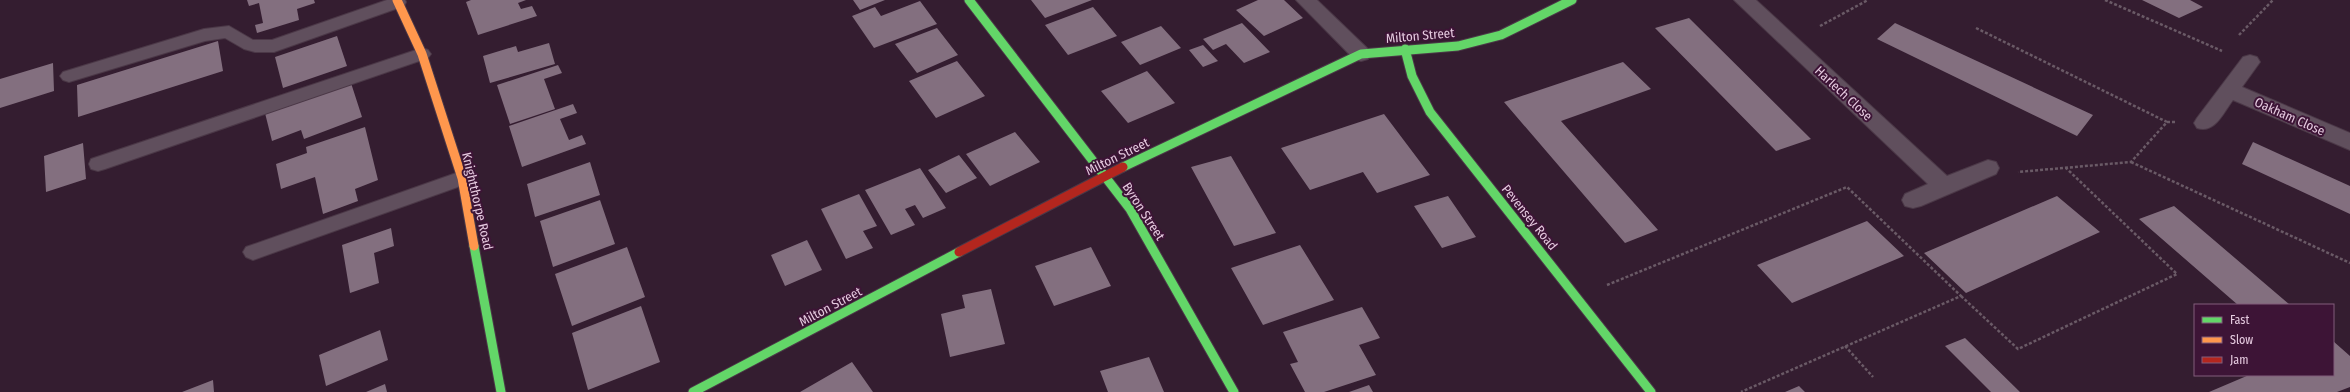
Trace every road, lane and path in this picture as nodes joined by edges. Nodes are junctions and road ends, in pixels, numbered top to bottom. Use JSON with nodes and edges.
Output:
{"nodes":[{"id":1,"x":969,"y":0,"type":"edge"},
{"id":2,"x":1306,"y":0,"type":"edge"},
{"id":3,"x":1572,"y":0,"type":"edge"},
{"id":4,"x":1744,"y":0,"type":"edge"},
{"id":5,"x":1868,"y":0,"type":"edge"},
{"id":6,"x":2105,"y":0,"type":"edge"},
{"id":7,"x":2273,"y":0,"type":"edge"},
{"id":8,"x":397,"y":1,"type":"edge"},
{"id":9,"x":1820,"y":26,"type":"dead end"},
{"id":10,"x":1976,"y":28,"type":"dead end"},
{"id":11,"x":1405,"y":49,"type":"junction"},
{"id":12,"x":2224,"y":51,"type":"junction"},
{"id":13,"x":422,"y":54,"type":"junction"},
{"id":14,"x":1361,"y":54,"type":"junction"},
{"id":15,"x":2250,"y":62,"type":"joint"},
{"id":16,"x":69,"y":76,"type":"dead end"},
{"id":17,"x":2229,"y":90,"type":"junction"},
{"id":18,"x":2204,"y":123,"type":"dead end"},
{"id":19,"x":2350,"y":142,"type":"edge"},
{"id":20,"x":2131,"y":162,"type":"junction"},
{"id":21,"x":98,"y":164,"type":"dead end"},
{"id":22,"x":1988,"y":168,"type":"joint"},
{"id":23,"x":2066,"y":168,"type":"junction"},
{"id":24,"x":1104,"y":176,"type":"junction"},
{"id":25,"x":462,"y":178,"type":"junction"},
{"id":26,"x":1945,"y":186,"type":"junction"},
{"id":27,"x":1913,"y":200,"type":"dead end"},
{"id":28,"x":253,"y":252,"type":"dead end"},
{"id":29,"x":2350,"y":263,"type":"edge"},
{"id":30,"x":1961,"y":296,"type":"junction"},
{"id":31,"x":1577,"y":297,"type":"junction"},
{"id":32,"x":1845,"y":346,"type":"junction"},
{"id":33,"x":1873,"y":377,"type":"dead end"},
{"id":34,"x":501,"y":392,"type":"edge"},
{"id":35,"x":693,"y":392,"type":"edge"},
{"id":36,"x":1234,"y":392,"type":"edge"},
{"id":37,"x":1651,"y":392,"type":"edge"},
{"id":38,"x":1741,"y":392,"type":"edge"}],
"edges":[{"from":1,"to":24,"type":"street","name":"Byron Street"},
{"from":2,"to":14,"type":"street"},
{"from":3,"to":11,"type":"street","name":"Milton Street"},
{"from":4,"to":26,"type":"street","name":"Harlech Close"},
{"from":5,"to":9,"type":"path"},
{"from":6,"to":12,"type":"path"},
{"from":7,"to":12,"type":"path"},
{"from":8,"to":13,"type":"street","name":"Knightthorpe Road"},
{"from":8,"to":16,"type":"lane"},
{"from":10,"to":20,"type":"path"},
{"from":11,"to":14,"type":"street","name":"Milton Street"},
{"from":11,"to":31,"type":"street","name":"Pevensey Road"},
{"from":12,"to":15,"type":"path"},
{"from":13,"to":21,"type":"lane"},
{"from":13,"to":25,"type":"street","name":"Knightthorpe Road"},
{"from":14,"to":24,"type":"street","name":"Milton Street"},
{"from":15,"to":17,"type":"street"},
{"from":17,"to":18,"type":"street"},
{"from":17,"to":19,"type":"street","name":"Oakham Close"},
{"from":20,"to":23,"type":"path"},
{"from":20,"to":29,"type":"path"},
{"from":22,"to":23,"type":"path"},
{"from":22,"to":26,"type":"street"},
{"from":23,"to":30,"type":"path"},
{"from":24,"to":35,"type":"street","name":"Milton Street"},
{"from":24,"to":36,"type":"street","name":"Byron Street"},
{"from":25,"to":28,"type":"lane"},
{"from":25,"to":34,"type":"street","name":"Knightthorpe Road"},
{"from":26,"to":27,"type":"street"},
{"from":30,"to":31,"type":"path"},
{"from":30,"to":32,"type":"path"},
{"from":31,"to":37,"type":"street","name":"Pevensey Road"},
{"from":32,"to":33,"type":"path"},
{"from":32,"to":38,"type":"path"}]}
